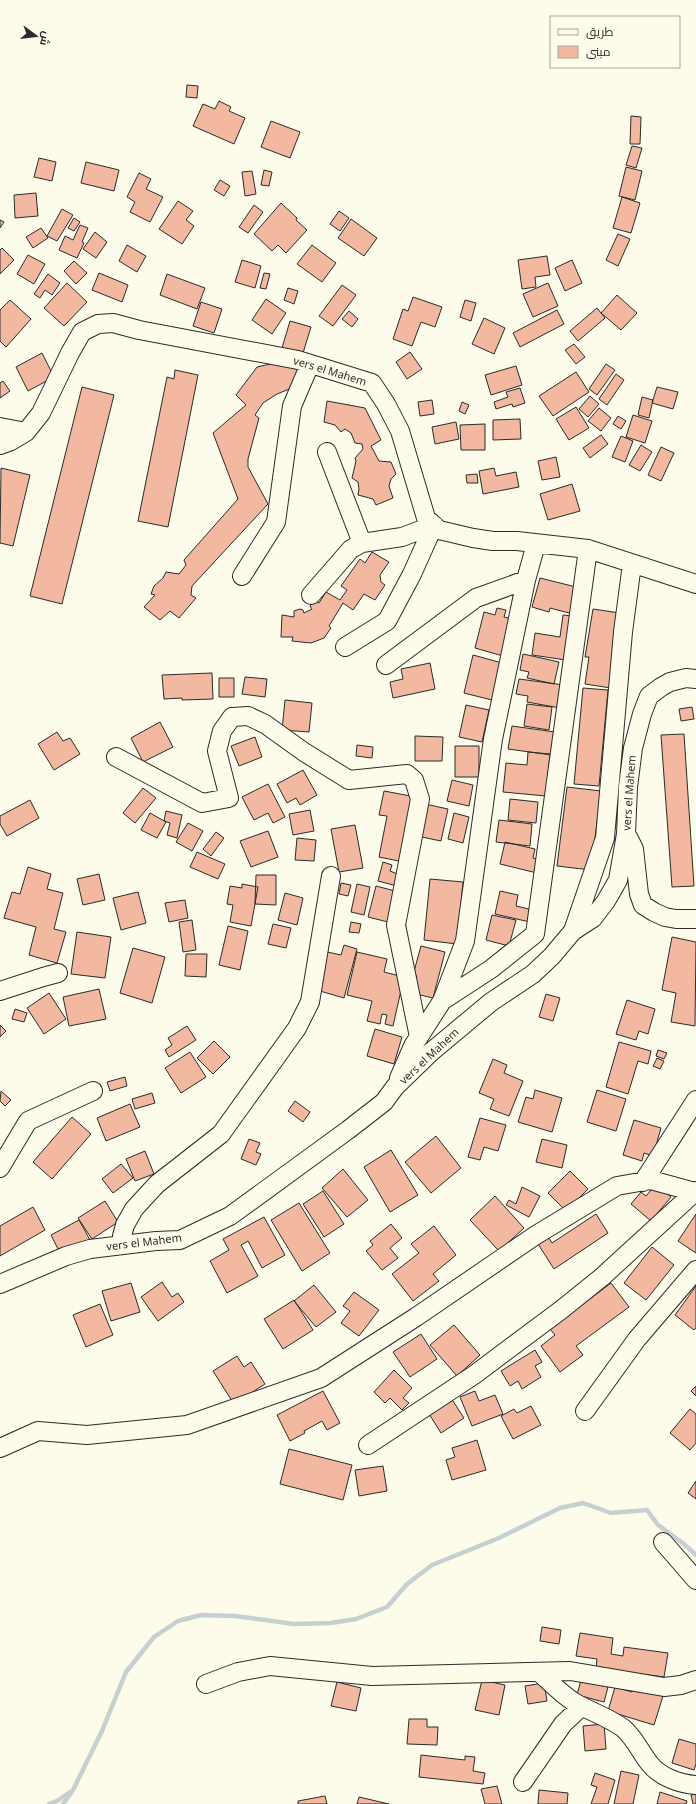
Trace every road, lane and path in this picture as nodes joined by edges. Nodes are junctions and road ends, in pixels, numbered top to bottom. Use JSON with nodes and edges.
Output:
{"nodes":[{"id":1,"x":310,"y":364,"type":"junction"},
{"id":2,"x":0,"y":427,"type":"edge"},
{"id":3,"x":26,"y":432,"type":"junction"},
{"id":4,"x":0,"y":445,"type":"edge"},
{"id":5,"x":327,"y":452,"type":"dead end"},
{"id":6,"x":434,"y":525,"type":"junction"},
{"id":7,"x":362,"y":544,"type":"junction"},
{"id":8,"x":536,"y":544,"type":"junction"},
{"id":9,"x":588,"y":549,"type":"junction"},
{"id":10,"x":632,"y":564,"type":"junction"},
{"id":11,"x":242,"y":576,"type":"dead end"},
{"id":12,"x":526,"y":580,"type":"junction"},
{"id":13,"x":696,"y":584,"type":"edge"},
{"id":14,"x":311,"y":595,"type":"dead end"},
{"id":15,"x":345,"y":646,"type":"dead end"},
{"id":16,"x":386,"y":665,"type":"dead end"},
{"id":17,"x":696,"y":679,"type":"edge"},
{"id":18,"x":116,"y":757,"type":"dead end"},
{"id":19,"x":626,"y":834,"type":"junction"},
{"id":20,"x":331,"y":876,"type":"dead end"},
{"id":21,"x":696,"y":918,"type":"edge"},
{"id":22,"x":573,"y":931,"type":"junction"},
{"id":23,"x":58,"y":973,"type":"dead end"},
{"id":24,"x":0,"y":991,"type":"edge"},
{"id":25,"x":442,"y":1001,"type":"junction"},
{"id":26,"x":419,"y":1037,"type":"junction"},
{"id":27,"x":395,"y":1088,"type":"junction"},
{"id":28,"x":93,"y":1091,"type":"dead end"},
{"id":29,"x":696,"y":1100,"type":"edge"},
{"id":30,"x":0,"y":1168,"type":"edge"},
{"id":31,"x":643,"y":1182,"type":"junction"},
{"id":32,"x":696,"y":1191,"type":"edge"},
{"id":33,"x":123,"y":1245,"type":"junction"},
{"id":34,"x":696,"y":1270,"type":"edge"},
{"id":35,"x":0,"y":1284,"type":"edge"},
{"id":36,"x":585,"y":1411,"type":"dead end"},
{"id":37,"x":368,"y":1445,"type":"dead end"},
{"id":38,"x":0,"y":1448,"type":"edge"},
{"id":39,"x":663,"y":1542,"type":"dead end"},
{"id":40,"x":696,"y":1580,"type":"edge"},
{"id":41,"x":540,"y":1672,"type":"junction"},
{"id":42,"x":696,"y":1680,"type":"edge"},
{"id":43,"x":206,"y":1684,"type":"dead end"},
{"id":44,"x":582,"y":1706,"type":"junction"},
{"id":45,"x":523,"y":1782,"type":"dead end"},
{"id":46,"x":696,"y":1785,"type":"edge"}],
"edges":[{"from":1,"to":3,"type":"street","name":"vers el Mahem"},
{"from":1,"to":6,"type":"street","name":"vers el Mahem"},
{"from":1,"to":11,"type":"street"},
{"from":2,"to":3,"type":"street"},
{"from":3,"to":4,"type":"street","name":"vers el Mahem"},
{"from":5,"to":7,"type":"street"},
{"from":6,"to":7,"type":"street"},
{"from":6,"to":8,"type":"street"},
{"from":6,"to":15,"type":"street"},
{"from":7,"to":14,"type":"street"},
{"from":8,"to":9,"type":"street"},
{"from":8,"to":12,"type":"street"},
{"from":9,"to":10,"type":"street"},
{"from":9,"to":25,"type":"street"},
{"from":10,"to":13,"type":"street"},
{"from":10,"to":22,"type":"street"},
{"from":12,"to":16,"type":"street"},
{"from":12,"to":25,"type":"street"},
{"from":17,"to":19,"type":"street","name":"vers el Mahem"},
{"from":18,"to":26,"type":"street"},
{"from":19,"to":21,"type":"street"},
{"from":19,"to":22,"type":"street","name":"vers el Mahem"},
{"from":20,"to":33,"type":"street"},
{"from":22,"to":27,"type":"street","name":"vers el Mahem"},
{"from":23,"to":24,"type":"street"},
{"from":25,"to":26,"type":"street"},
{"from":26,"to":27,"type":"street"},
{"from":27,"to":33,"type":"street","name":"vers el Mahem"},
{"from":28,"to":30,"type":"street"},
{"from":29,"to":31,"type":"street"},
{"from":31,"to":32,"type":"street"},
{"from":31,"to":38,"type":"street"},
{"from":32,"to":37,"type":"street"},
{"from":33,"to":35,"type":"street","name":"vers el Mahem"},
{"from":34,"to":36,"type":"street"},
{"from":39,"to":40,"type":"street"},
{"from":41,"to":42,"type":"street"},
{"from":41,"to":43,"type":"street"},
{"from":41,"to":44,"type":"street"},
{"from":44,"to":45,"type":"street"},
{"from":44,"to":46,"type":"street"}]}
